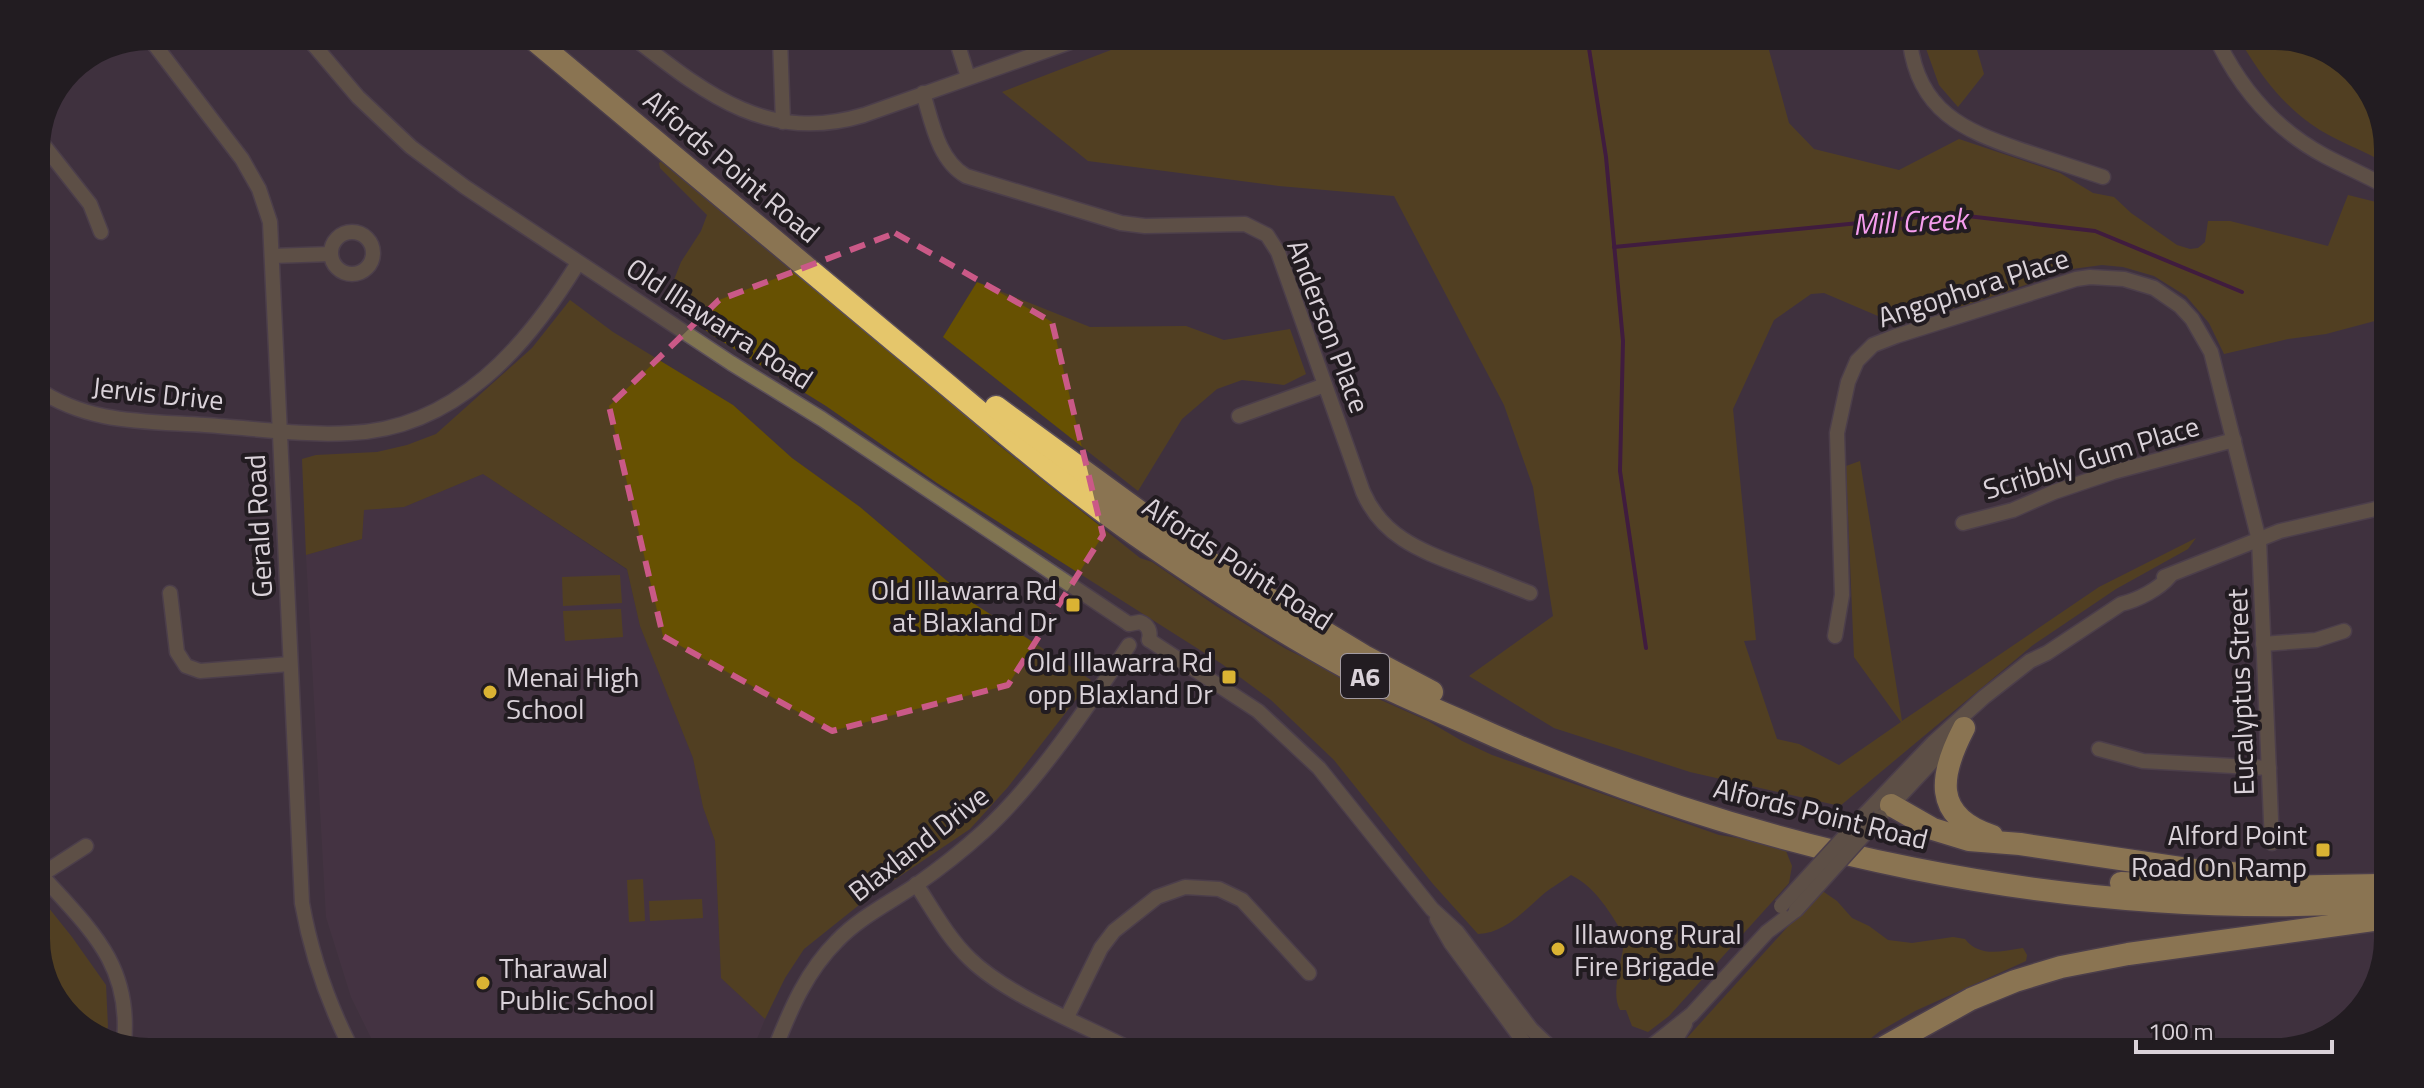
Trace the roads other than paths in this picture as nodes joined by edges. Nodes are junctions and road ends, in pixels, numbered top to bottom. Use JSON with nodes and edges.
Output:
{"nodes":[{"id":1,"x":159,"y":50,"type":"edge"},
{"id":2,"x":318,"y":50,"type":"edge"},
{"id":3,"x":546,"y":50,"type":"edge"},
{"id":4,"x":567,"y":50,"type":"edge"},
{"id":5,"x":651,"y":50,"type":"edge"},
{"id":6,"x":781,"y":50,"type":"edge"},
{"id":7,"x":959,"y":50,"type":"edge"},
{"id":8,"x":1047,"y":50,"type":"edge"},
{"id":9,"x":1912,"y":50,"type":"edge"},
{"id":10,"x":2223,"y":50,"type":"edge"},
{"id":11,"x":968,"y":77,"type":"junction"},
{"id":12,"x":923,"y":93,"type":"junction"},
{"id":13,"x":783,"y":122,"type":"junction"},
{"id":14,"x":50,"y":153,"type":"edge"},
{"id":15,"x":2103,"y":177,"type":"dead end"},
{"id":16,"x":2374,"y":180,"type":"edge"},
{"id":17,"x":101,"y":232,"type":"dead end"},
{"id":18,"x":331,"y":254,"type":"dead end"},
{"id":19,"x":272,"y":256,"type":"junction"},
{"id":20,"x":578,"y":263,"type":"junction"},
{"id":21,"x":1325,"y":385,"type":"junction"},
{"id":22,"x":50,"y":396,"type":"edge"},
{"id":23,"x":1239,"y":416,"type":"dead end"},
{"id":24,"x":280,"y":430,"type":"junction"},
{"id":25,"x":2234,"y":440,"type":"junction"},
{"id":26,"x":2374,"y":509,"type":"edge"},
{"id":27,"x":1963,"y":523,"type":"dead end"},
{"id":28,"x":2259,"y":540,"type":"junction"},
{"id":29,"x":170,"y":593,"type":"dead end"},
{"id":30,"x":1530,"y":593,"type":"dead end"},
{"id":31,"x":1129,"y":624,"type":"junction"},
{"id":32,"x":2344,"y":631,"type":"dead end"},
{"id":33,"x":1835,"y":636,"type":"dead end"},
{"id":34,"x":1149,"y":640,"type":"junction"},
{"id":35,"x":2263,"y":644,"type":"junction"},
{"id":36,"x":1129,"y":645,"type":"junction"},
{"id":37,"x":2047,"y":653,"type":"junction"},
{"id":38,"x":290,"y":664,"type":"junction"},
{"id":39,"x":1964,"y":728,"type":"junction"},
{"id":40,"x":2099,"y":749,"type":"dead end"},
{"id":41,"x":2269,"y":768,"type":"junction"},
{"id":42,"x":1877,"y":810,"type":"junction"},
{"id":43,"x":2272,"y":843,"type":"dead end"},
{"id":44,"x":2020,"y":844,"type":"junction"},
{"id":45,"x":86,"y":846,"type":"dead end"},
{"id":46,"x":50,"y":866,"type":"edge"},
{"id":47,"x":2374,"y":874,"type":"edge"},
{"id":48,"x":916,"y":884,"type":"junction"},
{"id":49,"x":50,"y":885,"type":"edge"},
{"id":50,"x":2374,"y":885,"type":"edge"},
{"id":51,"x":2374,"y":902,"type":"edge"},
{"id":52,"x":1432,"y":909,"type":"junction"},
{"id":53,"x":2374,"y":920,"type":"edge"},
{"id":54,"x":1309,"y":973,"type":"dead end"},
{"id":55,"x":1692,"y":1014,"type":"junction"},
{"id":56,"x":1067,"y":1017,"type":"junction"},
{"id":57,"x":124,"y":1034,"type":"edge"},
{"id":58,"x":346,"y":1038,"type":"edge"},
{"id":59,"x":779,"y":1038,"type":"edge"},
{"id":60,"x":1108,"y":1038,"type":"edge"},
{"id":61,"x":1521,"y":1038,"type":"edge"},
{"id":62,"x":1540,"y":1038,"type":"edge"},
{"id":63,"x":1662,"y":1038,"type":"edge"},
{"id":64,"x":1677,"y":1038,"type":"edge"},
{"id":65,"x":1901,"y":1038,"type":"edge"}],
"edges":[{"from":1,"to":19,"type":"street","name":"Gerald Road"},
{"from":2,"to":20,"type":"street","name":"Old Illawarra Road"},
{"from":3,"to":51,"type":"highway","name":"Alfords Point Road","number":"A6"},
{"from":4,"to":50,"type":"highway","name":"Alfords Point Road","number":"A6"},
{"from":5,"to":13,"type":"street"},
{"from":6,"to":13,"type":"street"},
{"from":7,"to":11,"type":"street"},
{"from":8,"to":11,"type":"street"},
{"from":9,"to":15,"type":"street"},
{"from":10,"to":16,"type":"street"},
{"from":11,"to":12,"type":"street"},
{"from":12,"to":13,"type":"street"},
{"from":12,"to":21,"type":"street","name":"Anderson Place"},
{"from":14,"to":17,"type":"street"},
{"from":18,"to":19,"type":"street"},
{"from":19,"to":24,"type":"street","name":"Gerald Road"},
{"from":20,"to":24,"type":"street","name":"Jervis Drive"},
{"from":20,"to":31,"type":"street","name":"Old Illawarra Road"},
{"from":21,"to":23,"type":"street"},
{"from":21,"to":30,"type":"street","name":"Anderson Place"},
{"from":22,"to":24,"type":"street","name":"Jervis Drive"},
{"from":24,"to":38,"type":"street","name":"Gerald Road"},
{"from":25,"to":27,"type":"street","name":"Scribbly Gum Place"},
{"from":25,"to":28,"type":"street","name":"Angophora Place"},
{"from":25,"to":33,"type":"street","name":"Angophora Place"},
{"from":26,"to":28,"type":"street"},
{"from":28,"to":35,"type":"street","name":"Eucalyptus Street"},
{"from":28,"to":37,"type":"street"},
{"from":29,"to":38,"type":"street"},
{"from":31,"to":34,"type":"street"},
{"from":31,"to":36,"type":"street"},
{"from":32,"to":35,"type":"street"},
{"from":34,"to":36,"type":"street"},
{"from":34,"to":52,"type":"street"},
{"from":35,"to":41,"type":"street","name":"Eucalyptus Street"},
{"from":36,"to":48,"type":"street","name":"Blaxland Drive"},
{"from":37,"to":39,"type":"street"},
{"from":37,"to":42,"type":"street"},
{"from":38,"to":58,"type":"street","name":"Gerald Road"},
{"from":39,"to":42,"type":"street"},
{"from":39,"to":44,"type":"highway"},
{"from":40,"to":41,"type":"street"},
{"from":41,"to":43,"type":"street","name":"Eucalyptus Street"},
{"from":42,"to":44,"type":"highway"},
{"from":42,"to":55,"type":"street","bridge":true},
{"from":44,"to":47,"type":"highway"},
{"from":45,"to":46,"type":"street"},
{"from":48,"to":56,"type":"street"},
{"from":48,"to":59,"type":"street","name":"Blaxland Drive"},
{"from":49,"to":57,"type":"street"},
{"from":52,"to":61,"type":"street"},
{"from":52,"to":62,"type":"street"},
{"from":53,"to":65,"type":"highway"},
{"from":54,"to":56,"type":"street"},
{"from":55,"to":63,"type":"street"},
{"from":55,"to":64,"type":"street"},
{"from":56,"to":60,"type":"street"}]}
